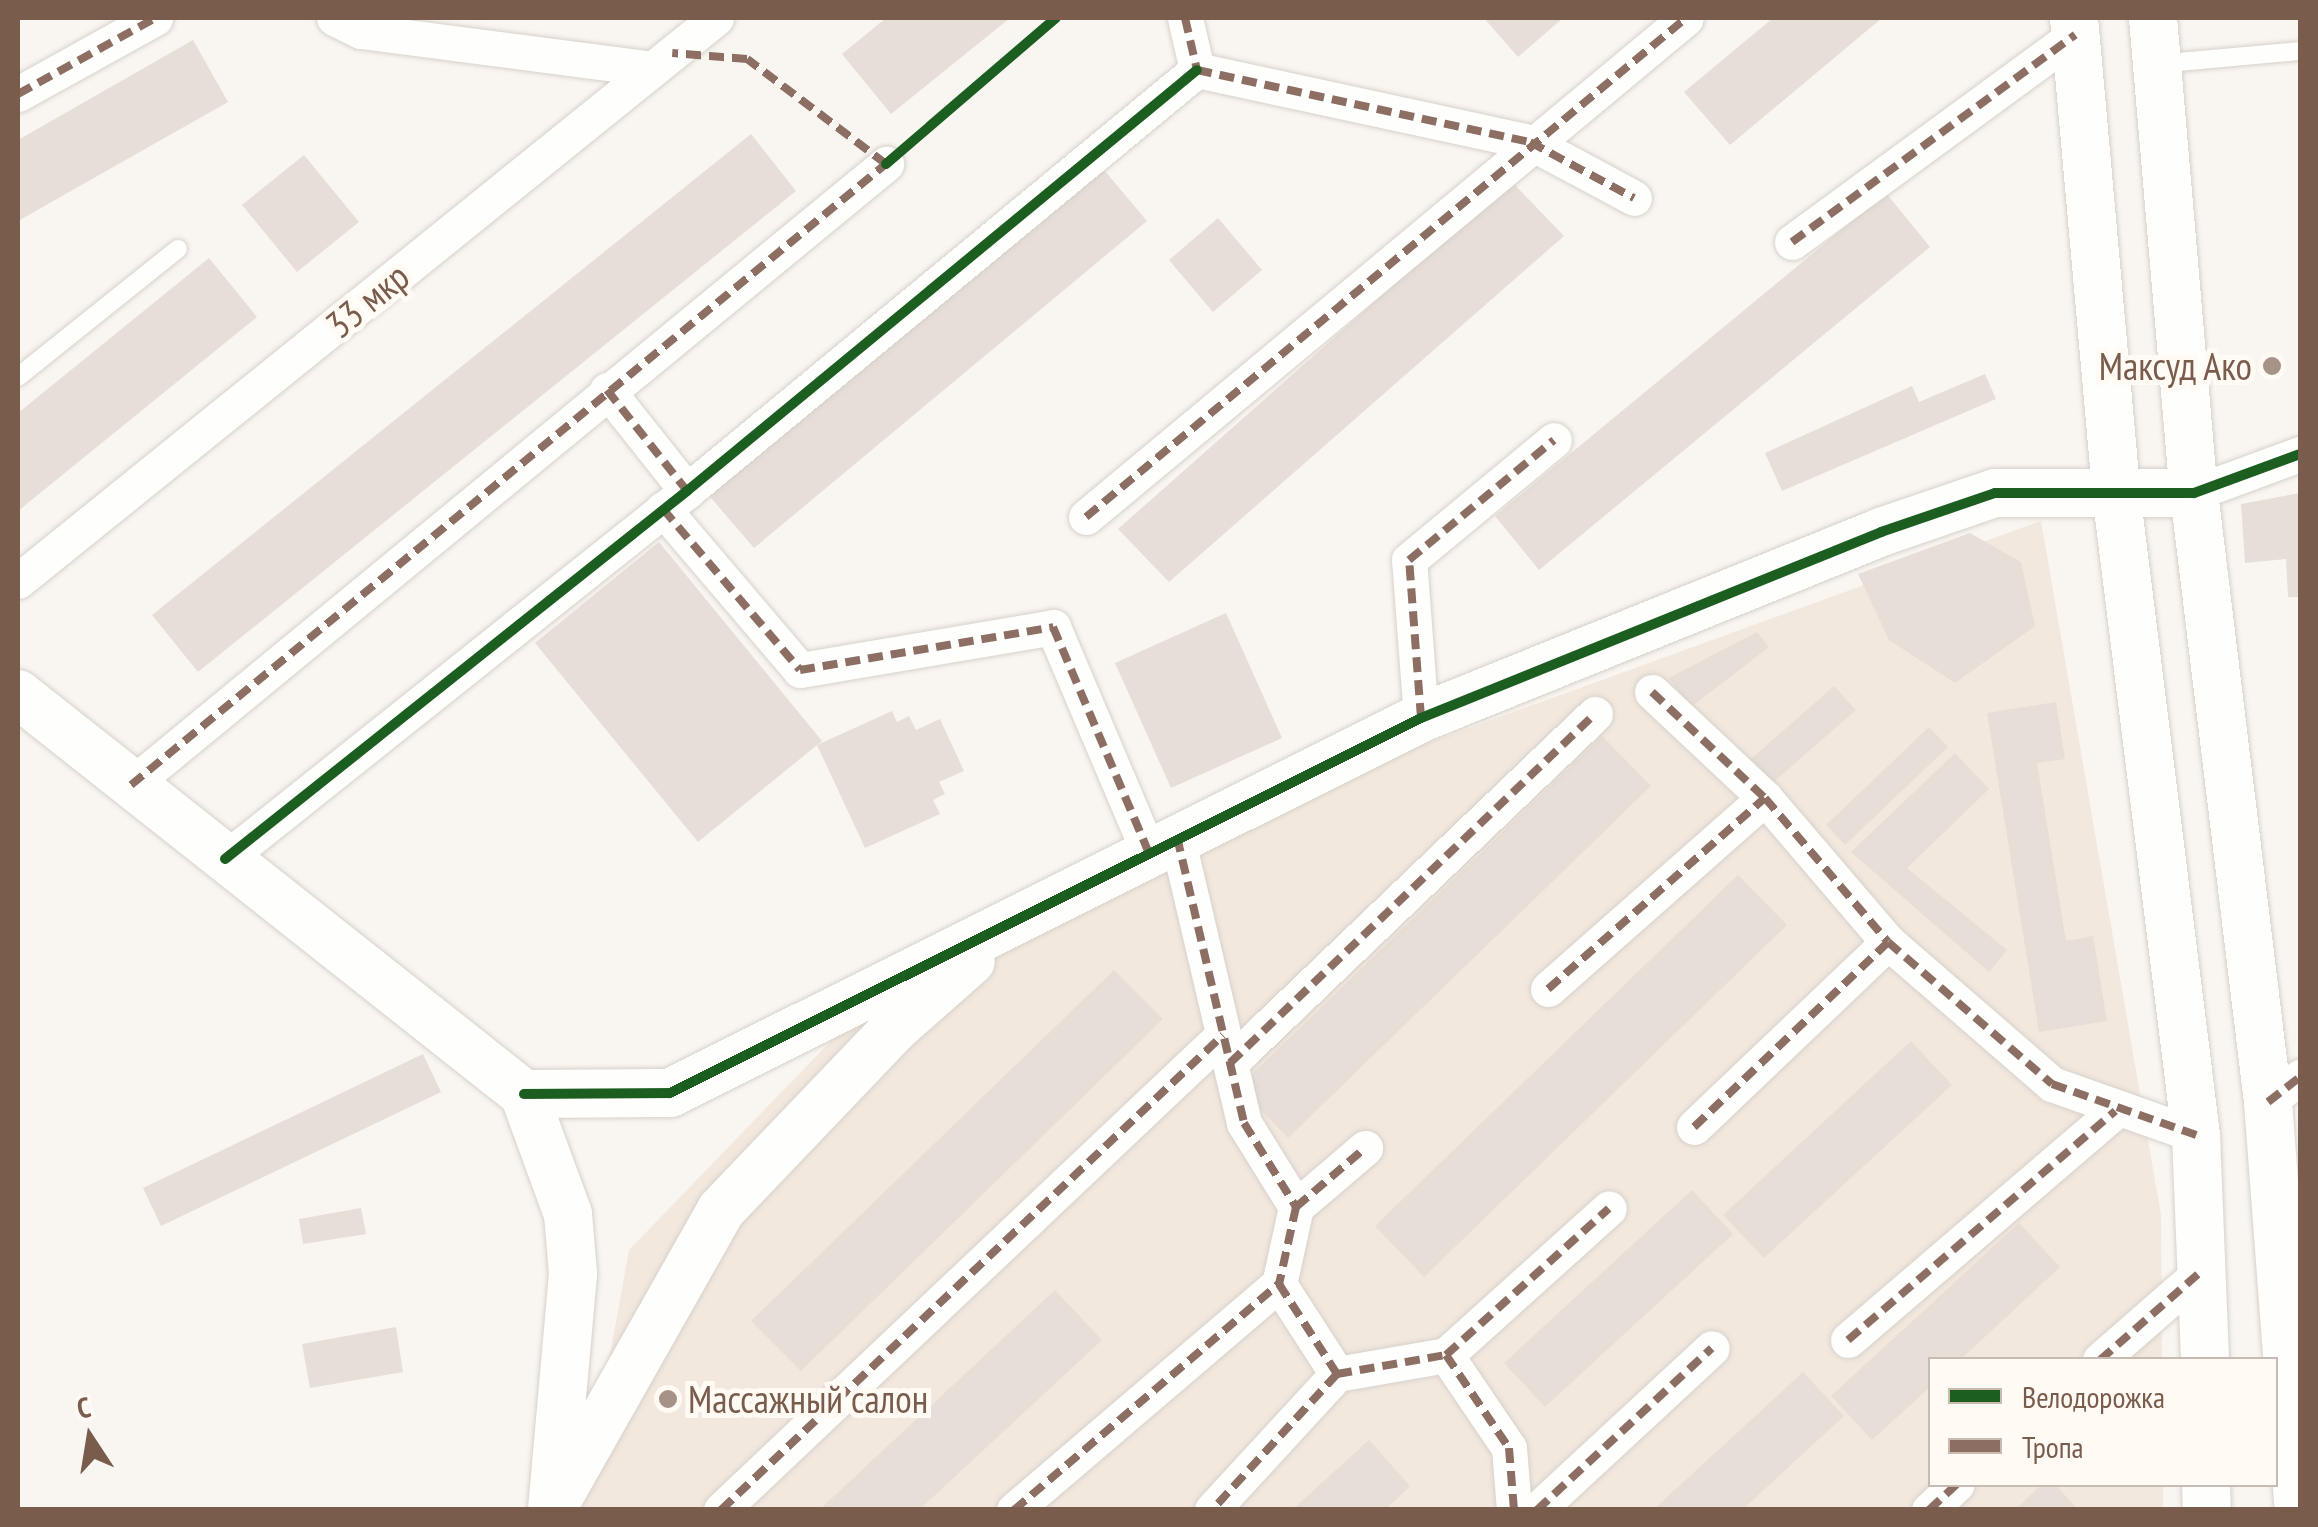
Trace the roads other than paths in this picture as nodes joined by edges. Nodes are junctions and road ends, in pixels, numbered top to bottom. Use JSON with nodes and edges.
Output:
{"nodes":[{"id":1,"x":155,"y":18,"type":"edge"},
{"id":2,"x":334,"y":18,"type":"edge"},
{"id":3,"x":716,"y":18,"type":"edge"},
{"id":4,"x":1185,"y":18,"type":"edge"},
{"id":5,"x":1686,"y":18,"type":"edge"},
{"id":6,"x":2153,"y":18,"type":"edge"},
{"id":7,"x":2074,"y":26,"type":"edge"},
{"id":8,"x":2300,"y":51,"type":"edge"},
{"id":9,"x":2157,"y":64,"type":"junction"},
{"id":10,"x":652,"y":69,"type":"junction"},
{"id":11,"x":1197,"y":70,"type":"junction"},
{"id":12,"x":18,"y":94,"type":"edge"},
{"id":13,"x":1530,"y":142,"type":"junction"},
{"id":14,"x":886,"y":164,"type":"dead end"},
{"id":15,"x":1634,"y":198,"type":"dead end"},
{"id":16,"x":1792,"y":242,"type":"dead end"},
{"id":17,"x":178,"y":249,"type":"dead end"},
{"id":18,"x":18,"y":377,"type":"edge"},
{"id":19,"x":607,"y":390,"type":"junction"},
{"id":20,"x":1554,"y":440,"type":"dead end"},
{"id":21,"x":2300,"y":454,"type":"edge"},
{"id":22,"x":2116,"y":492,"type":"junction"},
{"id":23,"x":2194,"y":493,"type":"junction"},
{"id":24,"x":675,"y":500,"type":"junction"},
{"id":25,"x":1086,"y":516,"type":"dead end"},
{"id":26,"x":18,"y":582,"type":"edge"},
{"id":27,"x":1652,"y":692,"type":"dead end"},
{"id":28,"x":18,"y":694,"type":"edge"},
{"id":29,"x":1595,"y":714,"type":"dead end"},
{"id":30,"x":1421,"y":718,"type":"junction"},
{"id":31,"x":131,"y":784,"type":"junction"},
{"id":32,"x":1765,"y":798,"type":"junction"},
{"id":33,"x":1162,"y":844,"type":"junction"},
{"id":34,"x":224,"y":859,"type":"junction"},
{"id":35,"x":1888,"y":942,"type":"junction"},
{"id":36,"x":1548,"y":990,"type":"dead end"},
{"id":37,"x":1227,"y":1049,"type":"junction"},
{"id":38,"x":2284,"y":1089,"type":"edge"},
{"id":39,"x":524,"y":1094,"type":"junction"},
{"id":40,"x":2115,"y":1111,"type":"junction"},
{"id":41,"x":1694,"y":1127,"type":"dead end"},
{"id":42,"x":2196,"y":1135,"type":"junction"},
{"id":43,"x":1364,"y":1148,"type":"dead end"},
{"id":44,"x":1296,"y":1207,"type":"junction"},
{"id":45,"x":1608,"y":1208,"type":"dead end"},
{"id":46,"x":2204,"y":1269,"type":"junction"},
{"id":47,"x":1278,"y":1284,"type":"junction"},
{"id":48,"x":1848,"y":1340,"type":"dead end"},
{"id":49,"x":1712,"y":1348,"type":"dead end"},
{"id":50,"x":1446,"y":1356,"type":"junction"},
{"id":51,"x":2103,"y":1357,"type":"edge"},
{"id":52,"x":2205,"y":1357,"type":"edge"},
{"id":53,"x":1337,"y":1374,"type":"junction"},
{"id":54,"x":1954,"y":1487,"type":"edge"},
{"id":55,"x":552,"y":1509,"type":"edge"},
{"id":56,"x":721,"y":1510,"type":"edge"},
{"id":57,"x":1014,"y":1510,"type":"edge"},
{"id":58,"x":1212,"y":1510,"type":"edge"},
{"id":59,"x":1514,"y":1510,"type":"edge"},
{"id":60,"x":1537,"y":1510,"type":"edge"},
{"id":61,"x":1929,"y":1510,"type":"edge"},
{"id":62,"x":2299,"y":1510,"type":"edge"}],
"edges":[{"from":1,"to":12,"type":"street"},
{"from":2,"to":10,"type":"street"},
{"from":3,"to":10,"type":"street","name":"33 мкр"},
{"from":4,"to":11,"type":"street"},
{"from":5,"to":13,"type":"street"},
{"from":6,"to":9,"type":"street"},
{"from":7,"to":16,"type":"street"},
{"from":7,"to":22,"type":"street"},
{"from":8,"to":9,"type":"lane"},
{"from":9,"to":23,"type":"street"},
{"from":10,"to":26,"type":"street","name":"33 мкр"},
{"from":11,"to":13,"type":"street"},
{"from":11,"to":24,"type":"street"},
{"from":13,"to":15,"type":"street"},
{"from":13,"to":25,"type":"street"},
{"from":14,"to":19,"type":"street"},
{"from":17,"to":18,"type":"lane"},
{"from":19,"to":24,"type":"street"},
{"from":19,"to":31,"type":"street"},
{"from":20,"to":30,"type":"street"},
{"from":21,"to":23,"type":"street"},
{"from":22,"to":23,"type":"street"},
{"from":22,"to":30,"type":"street"},
{"from":22,"to":42,"type":"street"},
{"from":23,"to":38,"type":"street"},
{"from":24,"to":33,"type":"street"},
{"from":24,"to":34,"type":"street"},
{"from":27,"to":32,"type":"street"},
{"from":28,"to":31,"type":"street"},
{"from":29,"to":37,"type":"street"},
{"from":30,"to":33,"type":"street"},
{"from":31,"to":34,"type":"street"},
{"from":32,"to":35,"type":"street"},
{"from":32,"to":36,"type":"street"},
{"from":33,"to":37,"type":"street"},
{"from":33,"to":39,"type":"street"},
{"from":33,"to":55,"type":"street"},
{"from":34,"to":39,"type":"street"},
{"from":35,"to":40,"type":"street"},
{"from":35,"to":41,"type":"street"},
{"from":37,"to":44,"type":"street"},
{"from":37,"to":56,"type":"street"},
{"from":38,"to":62,"type":"street"},
{"from":39,"to":55,"type":"street"},
{"from":40,"to":42,"type":"street"},
{"from":40,"to":48,"type":"street"},
{"from":42,"to":46,"type":"street"},
{"from":43,"to":44,"type":"street"},
{"from":44,"to":47,"type":"street"},
{"from":45,"to":50,"type":"street"},
{"from":46,"to":51,"type":"street"},
{"from":46,"to":52,"type":"street"},
{"from":47,"to":53,"type":"street"},
{"from":47,"to":57,"type":"street"},
{"from":49,"to":60,"type":"street"},
{"from":50,"to":53,"type":"street"},
{"from":50,"to":59,"type":"street"},
{"from":53,"to":58,"type":"street"},
{"from":54,"to":61,"type":"street"}]}
